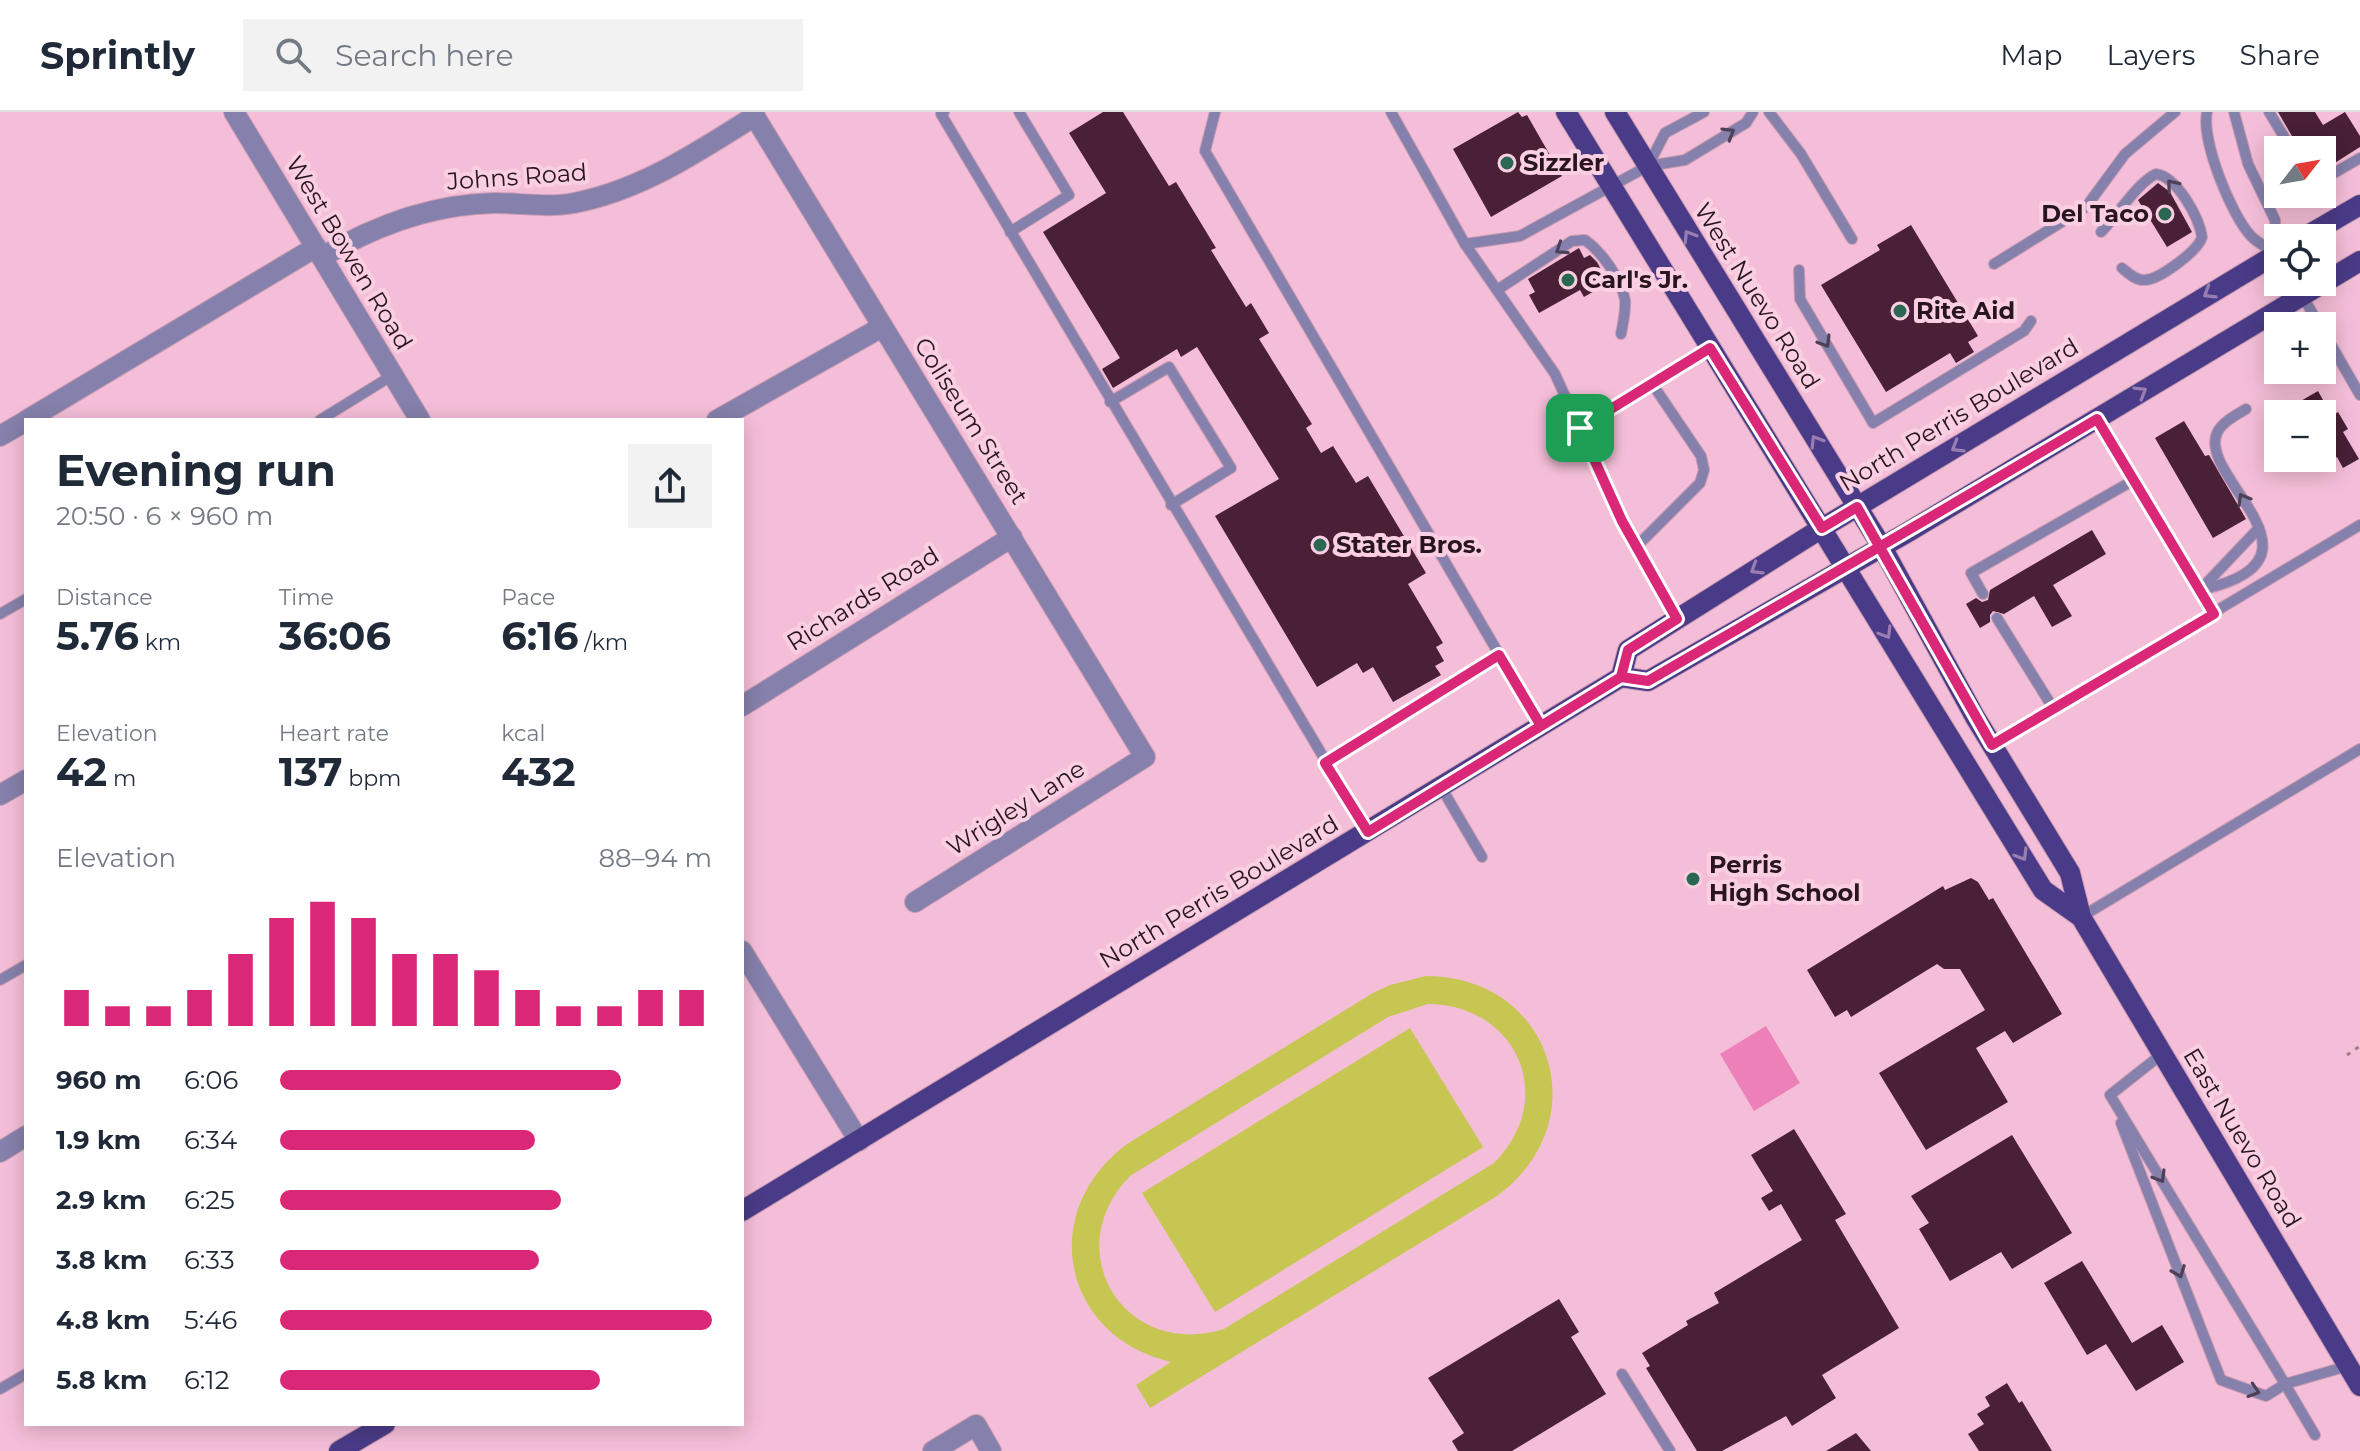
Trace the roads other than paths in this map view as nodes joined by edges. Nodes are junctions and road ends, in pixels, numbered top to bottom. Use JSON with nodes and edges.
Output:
{"nodes":[{"id":1,"x":234,"y":112,"type":"edge"},
{"id":2,"x":944,"y":112,"type":"edge"},
{"id":3,"x":1019,"y":112,"type":"edge"},
{"id":4,"x":1215,"y":112,"type":"edge"},
{"id":5,"x":1391,"y":112,"type":"edge"},
{"id":6,"x":1566,"y":112,"type":"edge"},
{"id":7,"x":1615,"y":112,"type":"edge"},
{"id":8,"x":1704,"y":112,"type":"edge"},
{"id":9,"x":1753,"y":112,"type":"edge"},
{"id":10,"x":1769,"y":112,"type":"edge"},
{"id":11,"x":2175,"y":112,"type":"edge"},
{"id":12,"x":2207,"y":112,"type":"edge"},
{"id":13,"x":2234,"y":112,"type":"edge"},
{"id":14,"x":2269,"y":112,"type":"edge"},
{"id":15,"x":753,"y":114,"type":"edge"},
{"id":16,"x":2284,"y":136,"type":"edge"},
{"id":17,"x":2360,"y":158,"type":"edge"},
{"id":18,"x":1648,"y":166,"type":"junction"},
{"id":19,"x":2336,"y":172,"type":"edge"},
{"id":20,"x":1609,"y":188,"type":"junction"},
{"id":21,"x":2360,"y":205,"type":"edge"},
{"id":22,"x":2275,"y":224,"type":"edge"},
{"id":23,"x":2327,"y":224,"type":"edge"},
{"id":24,"x":1010,"y":232,"type":"junction"},
{"id":25,"x":2101,"y":232,"type":"dead end"},
{"id":26,"x":1852,"y":239,"type":"dead end"},
{"id":27,"x":1465,"y":244,"type":"junction"},
{"id":28,"x":2264,"y":245,"type":"edge"},
{"id":29,"x":319,"y":252,"type":"junction"},
{"id":30,"x":2360,"y":261,"type":"edge"},
{"id":31,"x":2264,"y":262,"type":"edge"},
{"id":32,"x":1994,"y":264,"type":"dead end"},
{"id":33,"x":2122,"y":268,"type":"dead end"},
{"id":34,"x":1799,"y":270,"type":"dead end"},
{"id":35,"x":2336,"y":272,"type":"edge"},
{"id":36,"x":1497,"y":290,"type":"junction"},
{"id":37,"x":2287,"y":296,"type":"edge"},
{"id":38,"x":2031,"y":321,"type":"dead end"},
{"id":39,"x":882,"y":327,"type":"junction"},
{"id":40,"x":1621,"y":334,"type":"dead end"},
{"id":41,"x":1710,"y":348,"type":"junction"},
{"id":42,"x":2336,"y":354,"type":"edge"},
{"id":43,"x":393,"y":375,"type":"junction"},
{"id":44,"x":1651,"y":382,"type":"junction"},
{"id":45,"x":2360,"y":395,"type":"edge"},
{"id":46,"x":1110,"y":402,"type":"junction"},
{"id":47,"x":2246,"y":409,"type":"dead end"},
{"id":48,"x":29,"y":418,"type":"edge"},
{"id":49,"x":323,"y":418,"type":"edge"},
{"id":50,"x":419,"y":418,"type":"edge"},
{"id":51,"x":721,"y":418,"type":"edge"},
{"id":52,"x":2097,"y":419,"type":"junction"},
{"id":53,"x":24,"y":421,"type":"edge"},
{"id":54,"x":1580,"y":428,"type":"junction"},
{"id":55,"x":0,"y":436,"type":"edge"},
{"id":56,"x":2134,"y":480,"type":"junction"},
{"id":57,"x":1171,"y":505,"type":"junction"},
{"id":58,"x":1857,"y":507,"type":"junction"},
{"id":59,"x":2360,"y":525,"type":"edge"},
{"id":60,"x":1822,"y":528,"type":"junction"},
{"id":61,"x":2259,"y":528,"type":"junction"},
{"id":62,"x":1012,"y":537,"type":"junction"},
{"id":63,"x":1636,"y":547,"type":"junction"},
{"id":64,"x":1882,"y":547,"type":"junction"},
{"id":65,"x":1846,"y":567,"type":"junction"},
{"id":66,"x":2200,"y":590,"type":"junction"},
{"id":67,"x":1983,"y":594,"type":"dead end"},
{"id":68,"x":24,"y":600,"type":"edge"},
{"id":69,"x":0,"y":614,"type":"edge"},
{"id":70,"x":2214,"y":614,"type":"junction"},
{"id":71,"x":1997,"y":618,"type":"dead end"},
{"id":72,"x":1677,"y":619,"type":"junction"},
{"id":73,"x":1499,"y":655,"type":"junction"},
{"id":74,"x":1621,"y":677,"type":"junction"},
{"id":75,"x":744,"y":705,"type":"edge"},
{"id":76,"x":2053,"y":708,"type":"junction"},
{"id":77,"x":1541,"y":726,"type":"junction"},
{"id":78,"x":1992,"y":745,"type":"junction"},
{"id":79,"x":2360,"y":749,"type":"edge"},
{"id":80,"x":1145,"y":757,"type":"joint"},
{"id":81,"x":1325,"y":763,"type":"junction"},
{"id":82,"x":24,"y":781,"type":"edge"},
{"id":83,"x":1441,"y":787,"type":"junction"},
{"id":84,"x":0,"y":795,"type":"edge"},
{"id":85,"x":1368,"y":832,"type":"junction"},
{"id":86,"x":1482,"y":857,"type":"dead end"},
{"id":87,"x":915,"y":902,"type":"dead end"},
{"id":88,"x":2081,"y":917,"type":"junction"},
{"id":89,"x":744,"y":954,"type":"edge"},
{"id":90,"x":24,"y":966,"type":"edge"},
{"id":91,"x":0,"y":980,"type":"edge"},
{"id":92,"x":2162,"y":1054,"type":"junction"},
{"id":93,"x":2110,"y":1095,"type":"junction"},
{"id":94,"x":24,"y":1137,"type":"edge"},
{"id":95,"x":859,"y":1141,"type":"junction"},
{"id":96,"x":0,"y":1152,"type":"edge"},
{"id":97,"x":744,"y":1210,"type":"edge"},
{"id":98,"x":2348,"y":1366,"type":"junction"},
{"id":99,"x":1622,"y":1374,"type":"dead end"},
{"id":100,"x":24,"y":1375,"type":"edge"},
{"id":101,"x":2285,"y":1384,"type":"junction"},
{"id":102,"x":2360,"y":1386,"type":"edge"},
{"id":103,"x":0,"y":1389,"type":"edge"},
{"id":104,"x":383,"y":1426,"type":"edge"},
{"id":105,"x":2315,"y":1435,"type":"dead end"},
{"id":106,"x":360,"y":1446,"type":"edge"},
{"id":107,"x":339,"y":1451,"type":"edge"},
{"id":108,"x":933,"y":1451,"type":"edge"},
{"id":109,"x":991,"y":1451,"type":"edge"},
{"id":110,"x":1670,"y":1451,"type":"edge"}],
"edges":[{"from":1,"to":29,"type":"street","name":"West Bowen Road"},
{"from":2,"to":24,"type":"lane"},
{"from":3,"to":24,"type":"lane"},
{"from":4,"to":73,"type":"lane"},
{"from":5,"to":27,"type":"lane"},
{"from":6,"to":20,"type":"main road"},
{"from":7,"to":18,"type":"main road","name":"West Nuevo Road"},
{"from":8,"to":18,"type":"lane"},
{"from":18,"to":9,"type":"lane","one_way":true},
{"from":10,"to":26,"type":"lane"},
{"from":11,"to":32,"type":"lane"},
{"from":12,"to":28,"type":"lane"},
{"from":13,"to":22,"type":"lane"},
{"from":14,"to":16,"type":"lane"},
{"from":15,"to":29,"type":"street","name":"Johns Road"},
{"from":15,"to":39,"type":"street","name":"Coliseum Street"},
{"from":17,"to":19,"type":"lane"},
{"from":18,"to":20,"type":"lane"},
{"from":58,"to":18,"type":"main road","name":"West Nuevo Road","one_way":true},
{"from":20,"to":27,"type":"lane"},
{"from":20,"to":41,"type":"main road"},
{"from":21,"to":23,"type":"main road"},
{"from":24,"to":46,"type":"lane"},
{"from":33,"to":25,"type":"lane","one_way":true},
{"from":27,"to":36,"type":"lane"},
{"from":29,"to":43,"type":"street","name":"West Bowen Road"},
{"from":29,"to":48,"type":"street","name":"Johns Road"},
{"from":30,"to":35,"type":"main road"},
{"from":31,"to":58,"type":"main road","name":"North Perris Boulevard","one_way":true},
{"from":34,"to":38,"type":"lane","one_way":true},
{"from":40,"to":36,"type":"lane","one_way":true},
{"from":36,"to":54,"type":"lane"},
{"from":52,"to":37,"type":"main road","one_way":true},
{"from":39,"to":51,"type":"street"},
{"from":39,"to":62,"type":"street","name":"Coliseum Street"},
{"from":41,"to":44,"type":"lane"},
{"from":41,"to":60,"type":"main road"},
{"from":42,"to":45,"type":"lane"},
{"from":43,"to":49,"type":"lane"},
{"from":43,"to":50,"type":"street","name":"West Bowen Road"},
{"from":44,"to":54,"type":"lane"},
{"from":44,"to":63,"type":"lane"},
{"from":46,"to":57,"type":"lane"},
{"from":46,"to":57,"type":"lane"},
{"from":61,"to":47,"type":"lane","one_way":true},
{"from":52,"to":56,"type":"lane"},
{"from":52,"to":64,"type":"main road"},
{"from":53,"to":55,"type":"street","name":"Johns Road"},
{"from":54,"to":63,"type":"lane"},
{"from":56,"to":66,"type":"lane"},
{"from":56,"to":67,"type":"lane"},
{"from":57,"to":81,"type":"lane"},
{"from":58,"to":60,"type":"main road","name":"North Perris Boulevard"},
{"from":58,"to":64,"type":"main road","name":"West Nuevo Road"},
{"from":59,"to":70,"type":"lane"},
{"from":60,"to":65,"type":"main road"},
{"from":60,"to":72,"type":"main road","name":"North Perris Boulevard","one_way":true},
{"from":61,"to":66,"type":"lane"},
{"from":61,"to":66,"type":"lane"},
{"from":62,"to":75,"type":"street","name":"Richards Road"},
{"from":62,"to":80,"type":"street","name":"Coliseum Street"},
{"from":63,"to":72,"type":"lane"},
{"from":64,"to":65,"type":"main road"},
{"from":64,"to":78,"type":"main road","name":"East Nuevo Road"},
{"from":65,"to":74,"type":"main road"},
{"from":65,"to":88,"type":"main road","name":"East Nuevo Road","one_way":true},
{"from":66,"to":70,"type":"lane"},
{"from":68,"to":69,"type":"lane"},
{"from":70,"to":76,"type":"lane"},
{"from":71,"to":76,"type":"lane"},
{"from":72,"to":74,"type":"main road","name":"North Perris Boulevard"},
{"from":73,"to":77,"type":"lane"},
{"from":73,"to":81,"type":"lane"},
{"from":74,"to":77,"type":"main road","name":"North Perris Boulevard"},
{"from":76,"to":78,"type":"lane"},
{"from":77,"to":83,"type":"main road","name":"North Perris Boulevard"},
{"from":78,"to":88,"type":"main road","name":"East Nuevo Road"},
{"from":79,"to":88,"type":"lane"},
{"from":80,"to":87,"type":"street","name":"Wrigley Lane"},
{"from":81,"to":85,"type":"lane"},
{"from":82,"to":84,"type":"street"},
{"from":83,"to":85,"type":"main road","name":"North Perris Boulevard"},
{"from":83,"to":86,"type":"lane"},
{"from":85,"to":95,"type":"main road","name":"North Perris Boulevard"},
{"from":88,"to":92,"type":"main road","name":"East Nuevo Road"},
{"from":89,"to":95,"type":"street"},
{"from":90,"to":91,"type":"lane"},
{"from":92,"to":93,"type":"lane"},
{"from":92,"to":98,"type":"main road","name":"East Nuevo Road"},
{"from":93,"to":101,"type":"lane","one_way":true},
{"from":93,"to":101,"type":"lane","one_way":true},
{"from":94,"to":96,"type":"street"},
{"from":95,"to":97,"type":"main road","name":"North Perris Boulevard"},
{"from":98,"to":101,"type":"lane"},
{"from":98,"to":102,"type":"main road","name":"East Nuevo Road"},
{"from":99,"to":110,"type":"lane"},
{"from":100,"to":103,"type":"lane"},
{"from":101,"to":105,"type":"lane"},
{"from":104,"to":106,"type":"main road"},
{"from":106,"to":107,"type":"main road"},
{"from":108,"to":109,"type":"street"}]}
